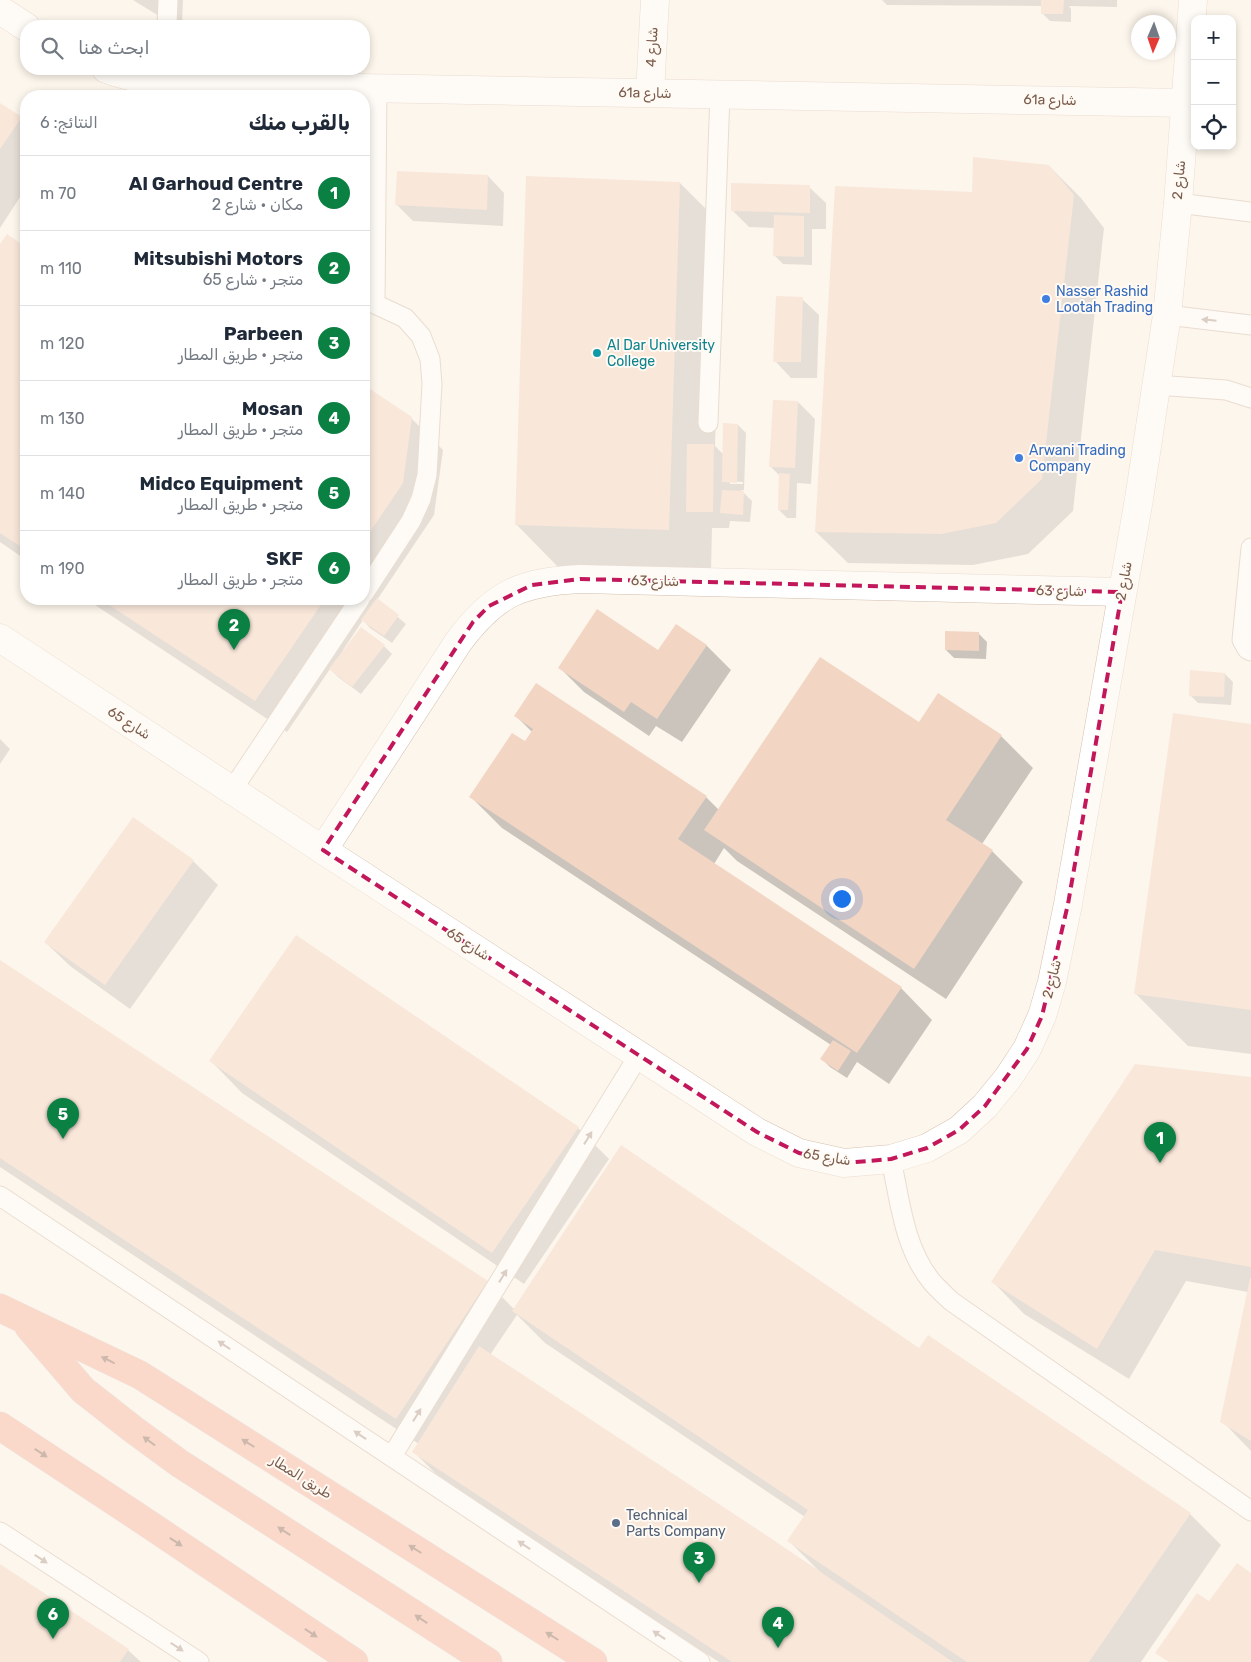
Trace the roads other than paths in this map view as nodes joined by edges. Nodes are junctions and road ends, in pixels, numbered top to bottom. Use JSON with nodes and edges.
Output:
{"nodes":[{"id":1,"x":168,"y":0,"type":"edge"},
{"id":2,"x":654,"y":0,"type":"edge"},
{"id":3,"x":1193,"y":0,"type":"edge"},
{"id":4,"x":0,"y":10,"type":"edge"},
{"id":5,"x":167,"y":20,"type":"edge"},
{"id":6,"x":20,"y":23,"type":"edge"},
{"id":7,"x":154,"y":75,"type":"edge"},
{"id":8,"x":166,"y":76,"type":"edge"},
{"id":9,"x":377,"y":88,"type":"junction"},
{"id":10,"x":650,"y":93,"type":"junction"},
{"id":11,"x":720,"y":94,"type":"junction"},
{"id":12,"x":1186,"y":103,"type":"junction"},
{"id":13,"x":1178,"y":203,"type":"junction"},
{"id":14,"x":1251,"y":212,"type":"edge"},
{"id":15,"x":370,"y":274,"type":"edge"},
{"id":16,"x":370,"y":301,"type":"edge"},
{"id":17,"x":1167,"y":315,"type":"junction"},
{"id":18,"x":1251,"y":325,"type":"edge"},
{"id":19,"x":1156,"y":384,"type":"junction"},
{"id":20,"x":1251,"y":398,"type":"edge"},
{"id":21,"x":708,"y":423,"type":"dead end"},
{"id":22,"x":1251,"y":548,"type":"edge"},
{"id":23,"x":1250,"y":572,"type":"edge"},
{"id":24,"x":370,"y":584,"type":"edge"},
{"id":25,"x":1122,"y":592,"type":"junction"},
{"id":26,"x":356,"y":605,"type":"edge"},
{"id":27,"x":0,"y":638,"type":"edge"},
{"id":28,"x":1251,"y":651,"type":"edge"},
{"id":29,"x":232,"y":790,"type":"junction"},
{"id":30,"x":323,"y":850,"type":"junction"},
{"id":31,"x":639,"y":1055,"type":"junction"},
{"id":32,"x":959,"y":1130,"type":"joint"},
{"id":33,"x":891,"y":1159,"type":"junction"},
{"id":34,"x":0,"y":1196,"type":"edge"},
{"id":35,"x":11,"y":1313,"type":"edge"},
{"id":36,"x":0,"y":1426,"type":"edge"},
{"id":37,"x":392,"y":1456,"type":"junction"},
{"id":38,"x":1251,"y":1511,"type":"edge"},
{"id":39,"x":0,"y":1532,"type":"edge"},
{"id":40,"x":199,"y":1662,"type":"edge"},
{"id":41,"x":354,"y":1662,"type":"edge"},
{"id":42,"x":488,"y":1662,"type":"edge"},
{"id":43,"x":593,"y":1662,"type":"edge"},
{"id":44,"x":700,"y":1662,"type":"edge"}],
"edges":[{"from":1,"to":5,"type":"lane"},
{"from":2,"to":10,"type":"street","name":"شارع 4"},
{"from":3,"to":12,"type":"street","name":"شارع 2"},
{"from":4,"to":6,"type":"street"},
{"from":7,"to":8,"type":"street","name":"61a شارع"},
{"from":8,"to":9,"type":"street","name":"61a شارع"},
{"from":9,"to":10,"type":"street","name":"61a شارع"},
{"from":9,"to":15,"type":"lane"},
{"from":10,"to":11,"type":"street","name":"61a شارع"},
{"from":11,"to":12,"type":"street","name":"61a شارع"},
{"from":11,"to":21,"type":"lane"},
{"from":12,"to":13,"type":"street","name":"شارع 2"},
{"from":13,"to":14,"type":"lane"},
{"from":13,"to":17,"type":"street","name":"شارع 2"},
{"from":16,"to":24,"type":"lane"},
{"from":18,"to":17,"type":"lane","one_way":true},
{"from":17,"to":19,"type":"street","name":"شارع 2"},
{"from":19,"to":20,"type":"lane"},
{"from":19,"to":25,"type":"street","name":"شارع 2"},
{"from":22,"to":23,"type":"lane"},
{"from":23,"to":28,"type":"lane"},
{"from":25,"to":30,"type":"street","name":"شارع 63"},
{"from":25,"to":32,"type":"street","name":"شارع 2"},
{"from":26,"to":29,"type":"lane"},
{"from":27,"to":29,"type":"street","name":"شارع 65"},
{"from":29,"to":30,"type":"street","name":"شارع 65"},
{"from":30,"to":31,"type":"street","name":"شارع 65"},
{"from":31,"to":33,"type":"street","name":"شارع 65"},
{"from":37,"to":31,"type":"lane","one_way":true},
{"from":32,"to":33,"type":"street","name":"شارع 65"},
{"from":33,"to":38,"type":"lane"},
{"from":37,"to":34,"type":"lane","one_way":true},
{"from":42,"to":35,"type":"highway","one_way":true},
{"from":43,"to":35,"type":"highway","name":"طريق المطار","one_way":true},
{"from":36,"to":41,"type":"highway","one_way":true},
{"from":44,"to":37,"type":"lane","one_way":true},
{"from":39,"to":40,"type":"lane","one_way":true}]}
